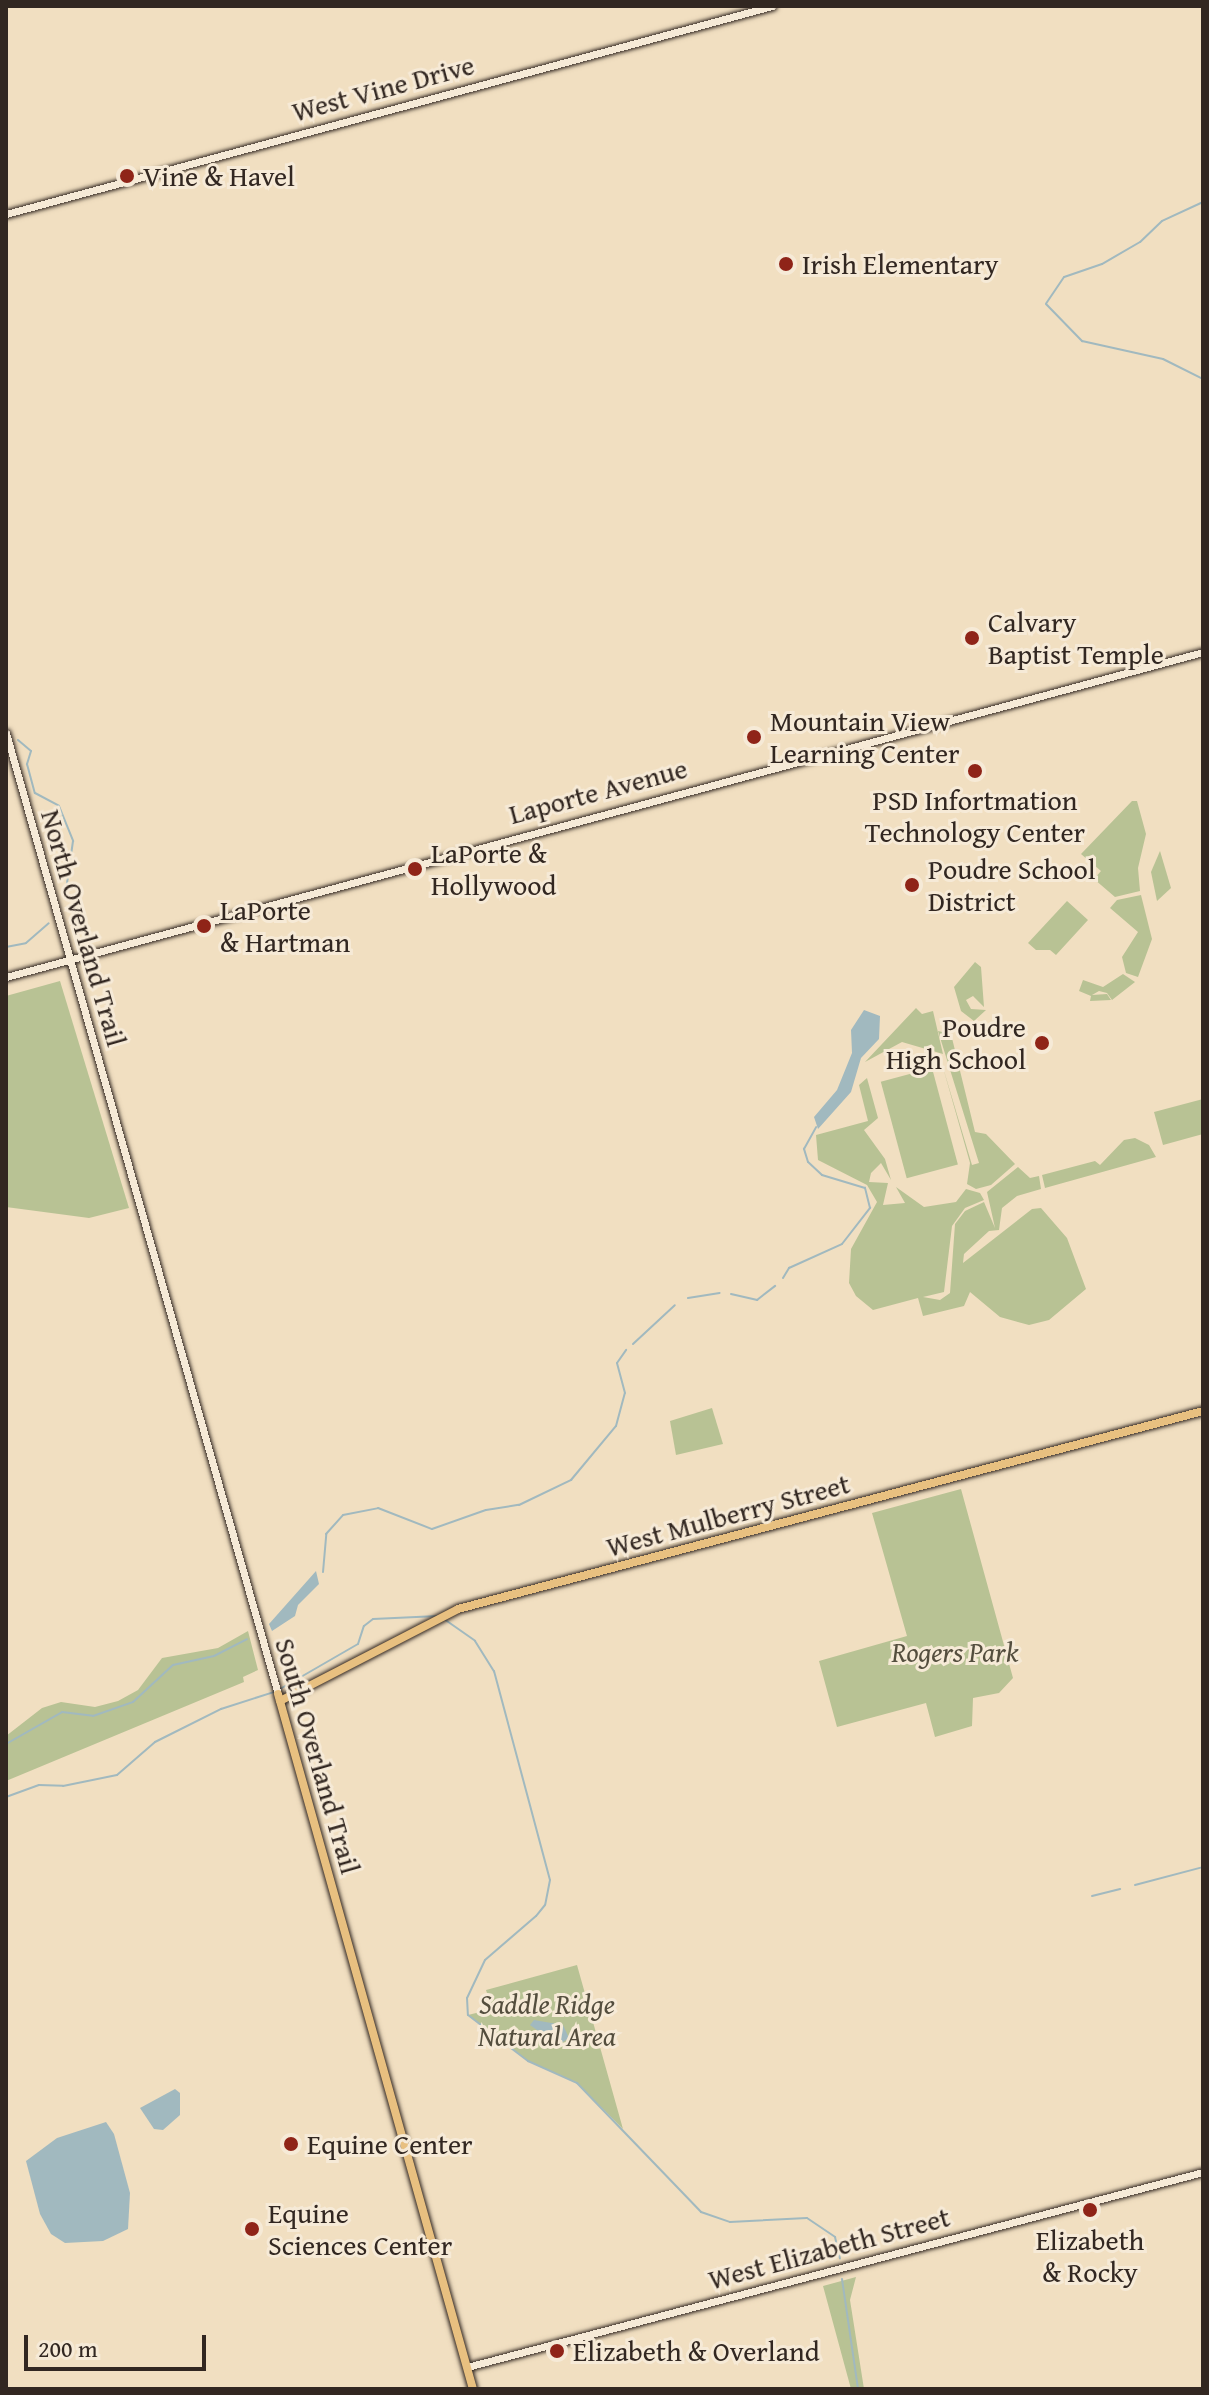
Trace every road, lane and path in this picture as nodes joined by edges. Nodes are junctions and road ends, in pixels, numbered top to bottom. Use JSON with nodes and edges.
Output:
{"nodes":[{"id":1,"x":772,"y":6,"type":"edge"},
{"id":2,"x":6,"y":214,"type":"edge"},
{"id":3,"x":1203,"y":652,"type":"edge"},
{"id":4,"x":6,"y":733,"type":"edge"},
{"id":5,"x":70,"y":958,"type":"junction"},
{"id":6,"x":6,"y":977,"type":"edge"},
{"id":7,"x":120,"y":1135,"type":"joint"},
{"id":8,"x":1203,"y":1411,"type":"edge"},
{"id":9,"x":278,"y":1694,"type":"junction"},
{"id":10,"x":1203,"y":2172,"type":"edge"},
{"id":11,"x":467,"y":2367,"type":"junction"},
{"id":12,"x":473,"y":2389,"type":"edge"}],
"edges":[{"from":1,"to":2,"type":"street","name":"West Vine Drive"},
{"from":3,"to":5,"type":"street","name":"Laporte Avenue"},
{"from":4,"to":5,"type":"street","name":"North Overland Trail"},
{"from":5,"to":6,"type":"street","name":"Laporte Avenue"},
{"from":5,"to":7,"type":"street","name":"North Overland Trail"},
{"from":7,"to":9,"type":"street","name":"South Overland Trail"},
{"from":8,"to":9,"type":"main road","name":"West Mulberry Street"},
{"from":9,"to":11,"type":"main road","name":"South Overland Trail"},
{"from":10,"to":11,"type":"street","name":"West Elizabeth Street"},
{"from":11,"to":12,"type":"main road","name":"South Overland Trail"}]}
